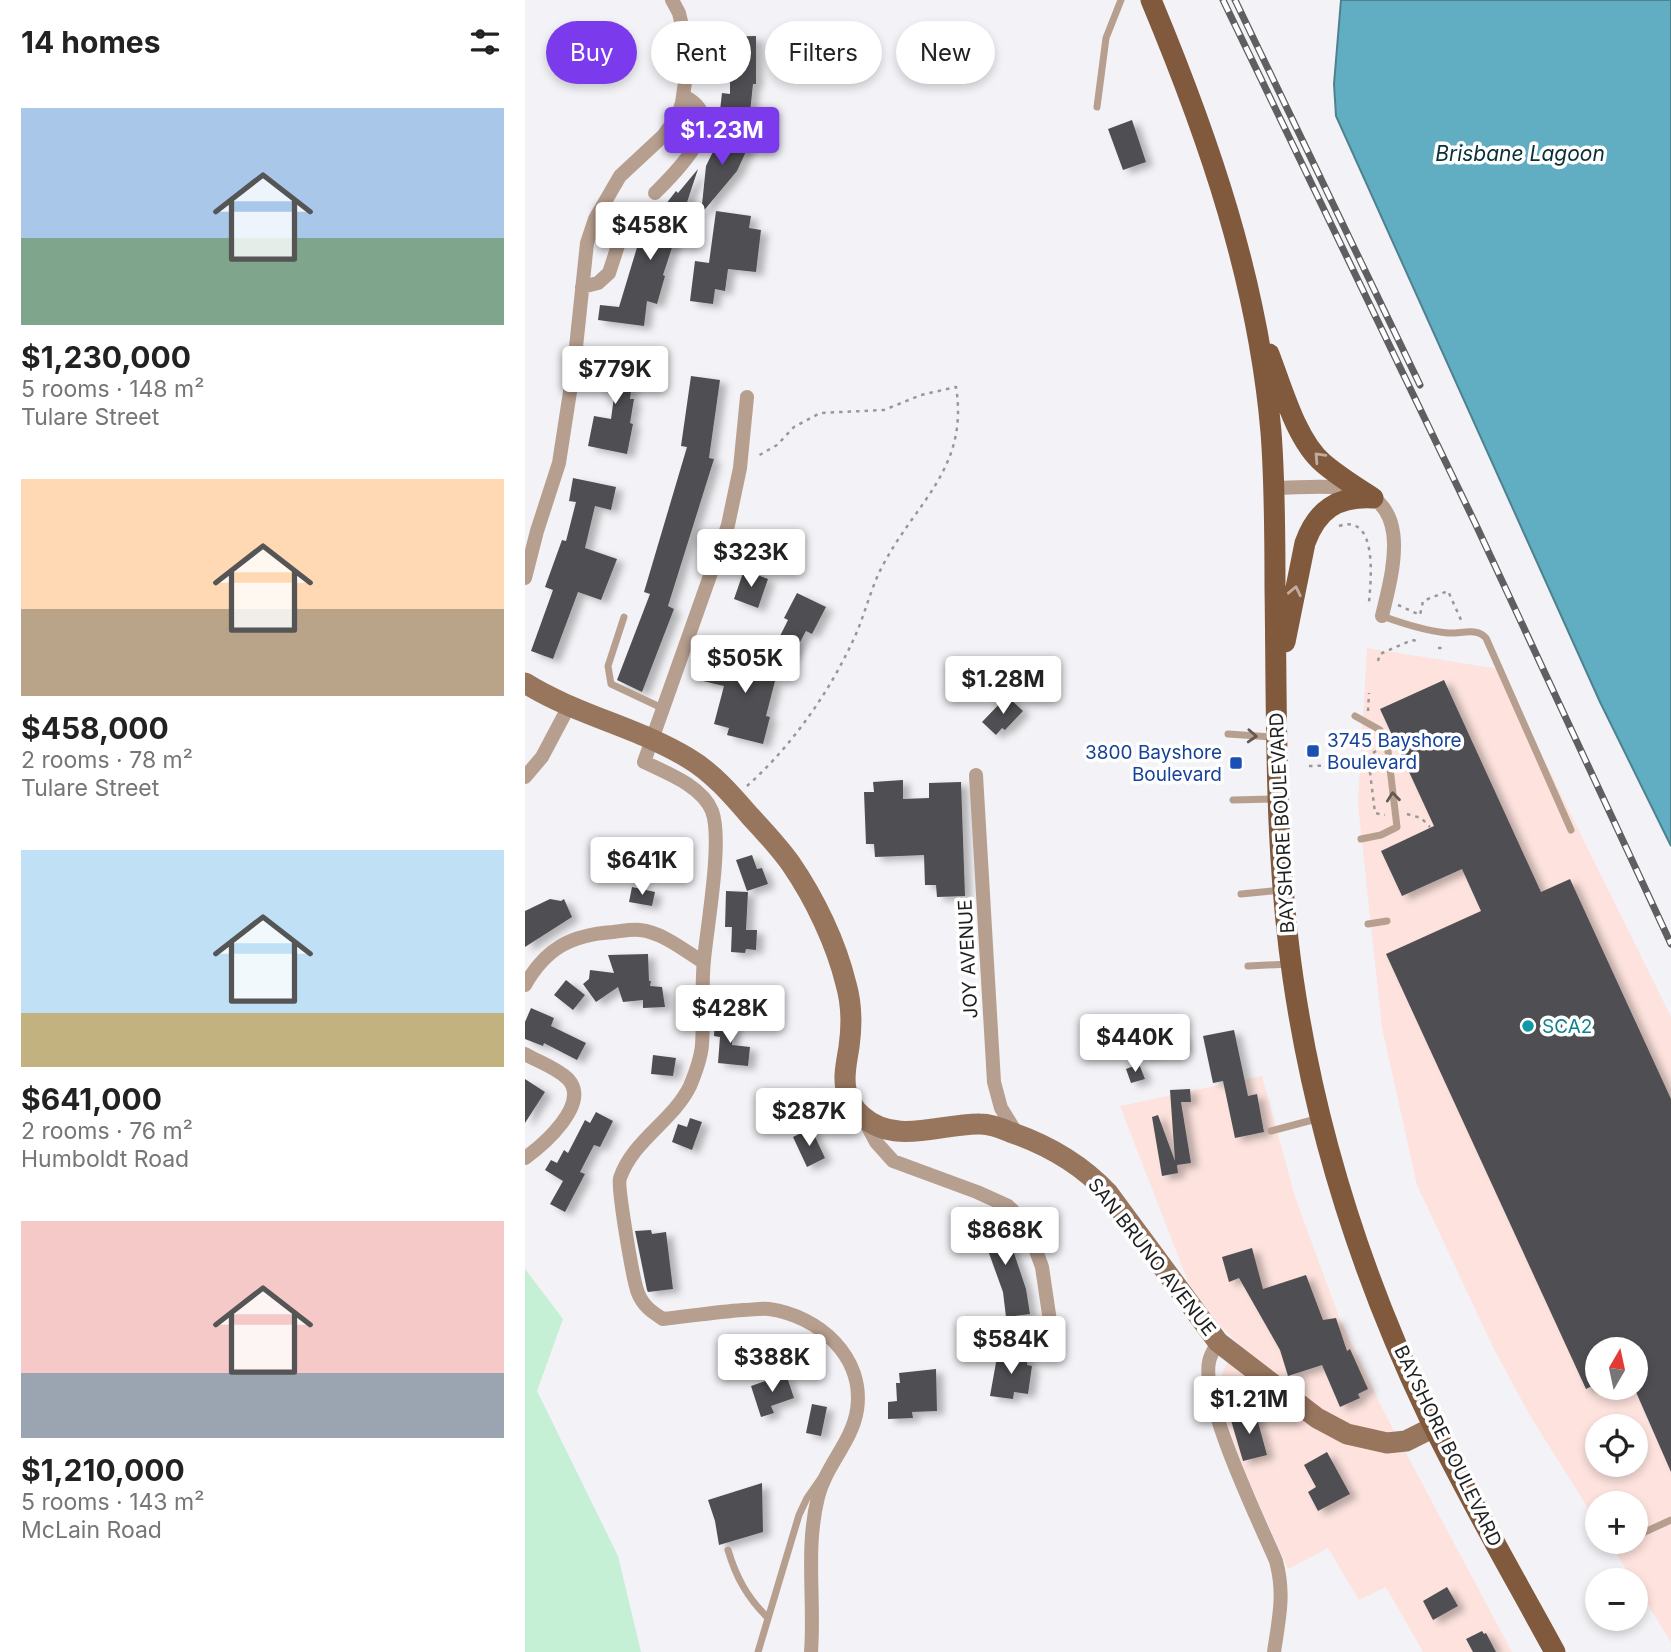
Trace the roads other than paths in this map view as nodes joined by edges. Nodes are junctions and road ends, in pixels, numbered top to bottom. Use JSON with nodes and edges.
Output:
{"nodes":[{"id":1,"x":672,"y":0,"type":"edge"},
{"id":2,"x":1121,"y":0,"type":"edge"},
{"id":3,"x":1151,"y":0,"type":"edge"},
{"id":4,"x":683,"y":96,"type":"junction"},
{"id":5,"x":1097,"y":107,"type":"dead end"},
{"id":6,"x":655,"y":193,"type":"dead end"},
{"id":7,"x":638,"y":209,"type":"dead end"},
{"id":8,"x":582,"y":287,"type":"junction"},
{"id":9,"x":1255,"y":318,"type":"junction"},
{"id":10,"x":747,"y":397,"type":"dead end"},
{"id":11,"x":1274,"y":488,"type":"junction"},
{"id":12,"x":1373,"y":498,"type":"junction"},
{"id":13,"x":525,"y":578,"type":"edge"},
{"id":14,"x":1377,"y":611,"type":"joint"},
{"id":15,"x":624,"y":617,"type":"dead end"},
{"id":16,"x":525,"y":682,"type":"edge"},
{"id":17,"x":1276,"y":682,"type":"junction"},
{"id":18,"x":569,"y":706,"type":"junction"},
{"id":19,"x":662,"y":708,"type":"junction"},
{"id":20,"x":1355,"y":716,"type":"dead end"},
{"id":21,"x":1228,"y":734,"type":"dead end"},
{"id":22,"x":1277,"y":737,"type":"junction"},
{"id":23,"x":651,"y":739,"type":"junction"},
{"id":24,"x":976,"y":775,"type":"dead end"},
{"id":25,"x":525,"y":777,"type":"edge"},
{"id":26,"x":1278,"y":799,"type":"junction"},
{"id":27,"x":1233,"y":800,"type":"dead end"},
{"id":28,"x":1571,"y":830,"type":"dead end"},
{"id":29,"x":1361,"y":839,"type":"dead end"},
{"id":30,"x":1283,"y":890,"type":"junction"},
{"id":31,"x":1241,"y":894,"type":"dead end"},
{"id":32,"x":1387,"y":921,"type":"dead end"},
{"id":33,"x":1368,"y":924,"type":"dead end"},
{"id":34,"x":703,"y":962,"type":"junction"},
{"id":35,"x":1291,"y":964,"type":"junction"},
{"id":36,"x":1248,"y":967,"type":"dead end"},
{"id":37,"x":525,"y":985,"type":"edge"},
{"id":38,"x":525,"y":1055,"type":"edge"},
{"id":39,"x":863,"y":1117,"type":"junction"},
{"id":40,"x":1320,"y":1117,"type":"junction"},
{"id":41,"x":1271,"y":1130,"type":"dead end"},
{"id":42,"x":1017,"y":1134,"type":"junction"},
{"id":43,"x":525,"y":1158,"type":"edge"},
{"id":44,"x":1020,"y":1328,"type":"dead end"},
{"id":45,"x":1051,"y":1328,"type":"joint"},
{"id":46,"x":1218,"y":1342,"type":"junction"},
{"id":47,"x":1434,"y":1427,"type":"junction"},
{"id":48,"x":826,"y":1473,"type":"junction"},
{"id":49,"x":1671,"y":1520,"type":"edge"},
{"id":50,"x":1648,"y":1531,"type":"edge"},
{"id":51,"x":728,"y":1550,"type":"dead end"},
{"id":52,"x":767,"y":1617,"type":"junction"},
{"id":53,"x":758,"y":1652,"type":"edge"},
{"id":54,"x":811,"y":1652,"type":"edge"},
{"id":55,"x":1274,"y":1652,"type":"edge"},
{"id":56,"x":1555,"y":1652,"type":"edge"}],
"edges":[{"from":1,"to":4,"type":"street"},
{"from":2,"to":5,"type":"lane"},
{"from":3,"to":9,"type":"main road","name":"BAYSHORE BOULEVARD"},
{"from":4,"to":6,"type":"street"},
{"from":4,"to":8,"type":"street"},
{"from":7,"to":8,"type":"street"},
{"from":8,"to":13,"type":"street"},
{"from":9,"to":11,"type":"main road","name":"BAYSHORE BOULEVARD"},
{"from":12,"to":9,"type":"main road","one_way":true},
{"from":10,"to":19,"type":"street"},
{"from":11,"to":12,"type":"street"},
{"from":11,"to":17,"type":"main road","name":"BAYSHORE BOULEVARD"},
{"from":12,"to":14,"type":"street"},
{"from":17,"to":12,"type":"main road","one_way":true},
{"from":14,"to":28,"type":"lane"},
{"from":15,"to":19,"type":"lane"},
{"from":16,"to":18,"type":"street"},
{"from":17,"to":22,"type":"main road","name":"BAYSHORE BOULEVARD"},
{"from":18,"to":23,"type":"street"},
{"from":18,"to":25,"type":"street"},
{"from":19,"to":23,"type":"street"},
{"from":29,"to":20,"type":"lane","one_way":true},
{"from":21,"to":22,"type":"lane","one_way":true},
{"from":22,"to":26,"type":"main road","name":"BAYSHORE BOULEVARD"},
{"from":23,"to":34,"type":"street"},
{"from":23,"to":39,"type":"street"},
{"from":24,"to":42,"type":"street","name":"JOY AVENUE"},
{"from":26,"to":27,"type":"lane"},
{"from":26,"to":30,"type":"main road","name":"BAYSHORE BOULEVARD"},
{"from":30,"to":31,"type":"lane"},
{"from":30,"to":35,"type":"main road","name":"BAYSHORE BOULEVARD"},
{"from":32,"to":33,"type":"lane"},
{"from":34,"to":37,"type":"street"},
{"from":34,"to":48,"type":"street"},
{"from":35,"to":36,"type":"lane"},
{"from":35,"to":40,"type":"main road","name":"BAYSHORE BOULEVARD"},
{"from":38,"to":43,"type":"street"},
{"from":39,"to":42,"type":"street","name":"SAN BRUNO AVENUE"},
{"from":39,"to":45,"type":"street"},
{"from":40,"to":41,"type":"lane"},
{"from":40,"to":47,"type":"main road","name":"BAYSHORE BOULEVARD"},
{"from":42,"to":46,"type":"street","name":"SAN BRUNO AVENUE"},
{"from":44,"to":45,"type":"lane"},
{"from":46,"to":47,"type":"street","name":"SAN BRUNO AVENUE"},
{"from":46,"to":55,"type":"street"},
{"from":47,"to":56,"type":"main road","name":"BAYSHORE BOULEVARD"},
{"from":48,"to":52,"type":"lane"},
{"from":48,"to":54,"type":"street"},
{"from":49,"to":50,"type":"lane"},
{"from":51,"to":52,"type":"lane"},
{"from":52,"to":53,"type":"lane"}]}
